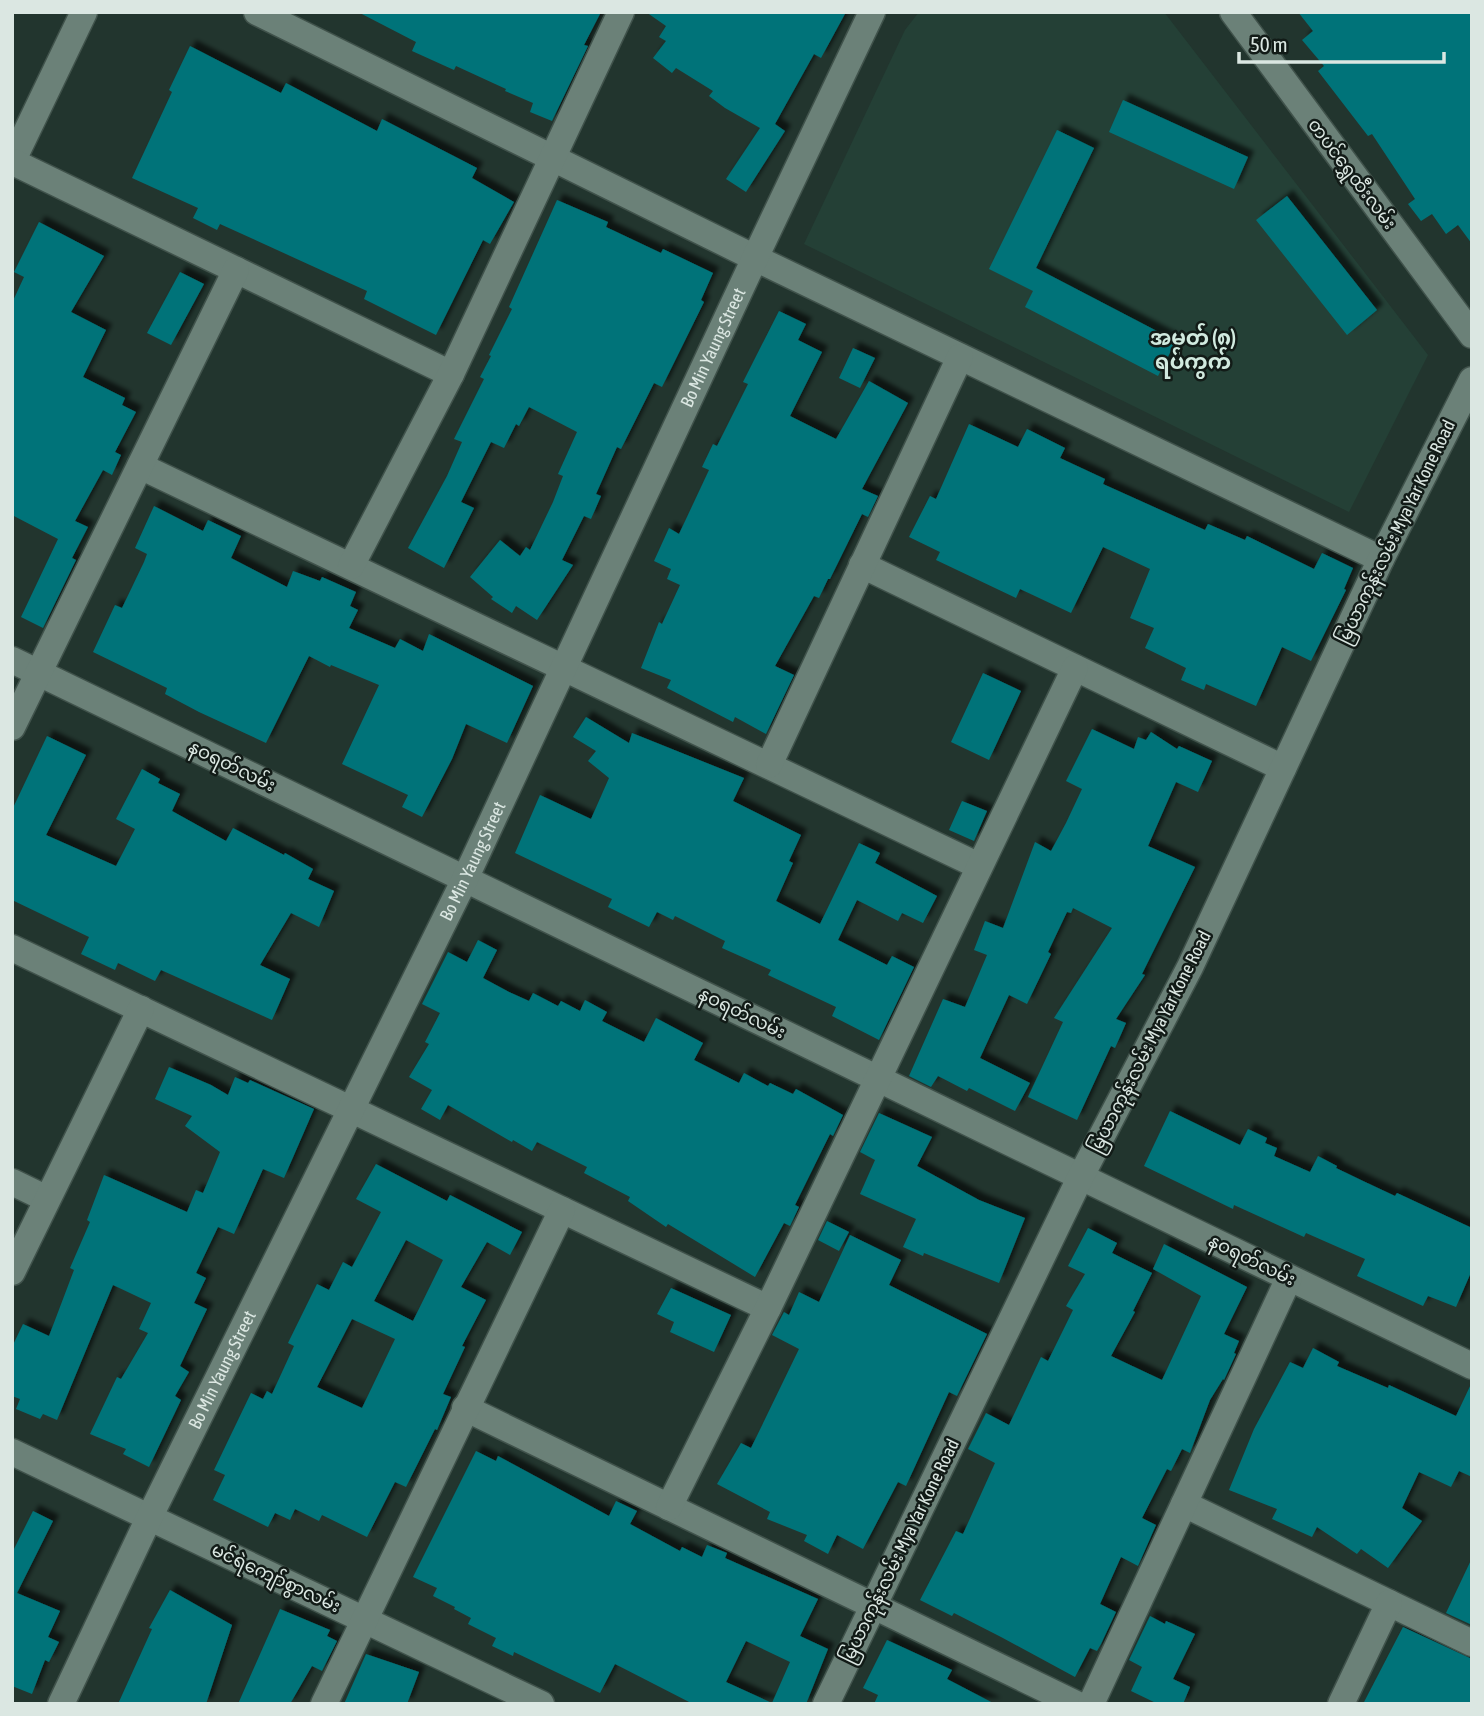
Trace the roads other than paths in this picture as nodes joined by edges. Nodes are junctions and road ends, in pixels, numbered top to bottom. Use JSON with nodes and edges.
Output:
{"nodes":[{"id":1,"x":84,"y":12,"type":"edge"},
{"id":2,"x":257,"y":12,"type":"edge"},
{"id":3,"x":621,"y":12,"type":"edge"},
{"id":4,"x":872,"y":12,"type":"edge"},
{"id":5,"x":1233,"y":12,"type":"edge"},
{"id":6,"x":553,"y":157,"type":"junction"},
{"id":7,"x":12,"y":162,"type":"edge"},
{"id":8,"x":755,"y":258,"type":"junction"},
{"id":9,"x":236,"y":270,"type":"junction"},
{"id":10,"x":1472,"y":335,"type":"edge"},
{"id":11,"x":960,"y":357,"type":"junction"},
{"id":12,"x":451,"y":374,"type":"junction"},
{"id":13,"x":1472,"y":380,"type":"edge"},
{"id":14,"x":140,"y":466,"type":"junction"},
{"id":15,"x":1381,"y":559,"type":"junction"},
{"id":16,"x":862,"y":565,"type":"junction"},
{"id":17,"x":351,"y":566,"type":"junction"},
{"id":18,"x":12,"y":660,"type":"edge"},
{"id":19,"x":565,"y":668,"type":"junction"},
{"id":20,"x":1074,"y":668,"type":"junction"},
{"id":21,"x":38,"y":673,"type":"junction"},
{"id":22,"x":12,"y":727,"type":"edge"},
{"id":23,"x":769,"y":765,"type":"junction"},
{"id":24,"x":1283,"y":768,"type":"junction"},
{"id":25,"x":979,"y":866,"type":"junction"},
{"id":26,"x":465,"y":879,"type":"junction"},
{"id":27,"x":12,"y":948,"type":"edge"},
{"id":28,"x":141,"y":1009,"type":"junction"},
{"id":29,"x":877,"y":1078,"type":"junction"},
{"id":30,"x":351,"y":1110,"type":"junction"},
{"id":31,"x":1080,"y":1176,"type":"junction"},
{"id":32,"x":12,"y":1182,"type":"edge"},
{"id":33,"x":47,"y":1199,"type":"junction"},
{"id":34,"x":562,"y":1210,"type":"junction"},
{"id":35,"x":12,"y":1272,"type":"edge"},
{"id":36,"x":1289,"y":1278,"type":"junction"},
{"id":37,"x":768,"y":1308,"type":"junction"},
{"id":38,"x":1472,"y":1366,"type":"edge"},
{"id":39,"x":465,"y":1409,"type":"junction"},
{"id":40,"x":12,"y":1452,"type":"edge"},
{"id":41,"x":1184,"y":1504,"type":"junction"},
{"id":42,"x":670,"y":1507,"type":"junction"},
{"id":43,"x":149,"y":1518,"type":"junction"},
{"id":44,"x":1389,"y":1603,"type":"junction"},
{"id":45,"x":874,"y":1605,"type":"junction"},
{"id":46,"x":364,"y":1620,"type":"junction"},
{"id":47,"x":1472,"y":1643,"type":"edge"},
{"id":48,"x":61,"y":1704,"type":"edge"},
{"id":49,"x":324,"y":1704,"type":"edge"},
{"id":50,"x":541,"y":1704,"type":"edge"},
{"id":51,"x":826,"y":1704,"type":"edge"},
{"id":52,"x":1076,"y":1704,"type":"edge"},
{"id":53,"x":1091,"y":1704,"type":"edge"},
{"id":54,"x":1342,"y":1704,"type":"edge"}],
"edges":[{"from":1,"to":7,"type":"street"},
{"from":2,"to":6,"type":"street"},
{"from":3,"to":6,"type":"street"},
{"from":4,"to":8,"type":"street","name":"Bo Min Yaung Street"},
{"from":5,"to":10,"type":"street","name":"တပင်ရွှေထီးလမ်း"},
{"from":6,"to":8,"type":"street"},
{"from":6,"to":12,"type":"street"},
{"from":7,"to":9,"type":"street"},
{"from":8,"to":11,"type":"street"},
{"from":8,"to":19,"type":"street","name":"Bo Min Yaung Street"},
{"from":9,"to":12,"type":"street"},
{"from":9,"to":14,"type":"street"},
{"from":11,"to":15,"type":"street"},
{"from":11,"to":16,"type":"street"},
{"from":12,"to":17,"type":"street"},
{"from":13,"to":15,"type":"street","name":"မြယာကုန်းလမ်း Mya Yar Kone Road"},
{"from":14,"to":17,"type":"street"},
{"from":14,"to":21,"type":"street"},
{"from":15,"to":24,"type":"street","name":"မြယာကုန်းလမ်း Mya Yar Kone Road"},
{"from":16,"to":20,"type":"street"},
{"from":16,"to":23,"type":"street"},
{"from":17,"to":19,"type":"street"},
{"from":18,"to":21,"type":"street","name":"နဝရတ်လမ်း"},
{"from":19,"to":23,"type":"street"},
{"from":19,"to":26,"type":"street","name":"Bo Min Yaung Street"},
{"from":20,"to":24,"type":"street"},
{"from":20,"to":25,"type":"street"},
{"from":21,"to":22,"type":"street"},
{"from":21,"to":26,"type":"street","name":"နဝရတ်လမ်း"},
{"from":23,"to":25,"type":"street"},
{"from":24,"to":31,"type":"street","name":"မြယာကုန်းလမ်း Mya Yar Kone Road"},
{"from":25,"to":29,"type":"street"},
{"from":26,"to":29,"type":"street","name":"နဝရတ်လမ်း"},
{"from":26,"to":30,"type":"street","name":"Bo Min Yaung Street"},
{"from":27,"to":28,"type":"street"},
{"from":28,"to":30,"type":"street"},
{"from":28,"to":33,"type":"street"},
{"from":29,"to":31,"type":"street","name":"နဝရတ်လမ်း"},
{"from":29,"to":37,"type":"street"},
{"from":30,"to":34,"type":"street"},
{"from":30,"to":43,"type":"street","name":"Bo Min Yaung Street"},
{"from":31,"to":36,"type":"street","name":"နဝရတ်လမ်း"},
{"from":31,"to":45,"type":"street","name":"မြယာကုန်းလမ်း Mya Yar Kone Road"},
{"from":32,"to":33,"type":"street"},
{"from":33,"to":35,"type":"street"},
{"from":34,"to":37,"type":"street"},
{"from":34,"to":39,"type":"street"},
{"from":36,"to":38,"type":"street","name":"နဝရတ်လမ်း"},
{"from":36,"to":41,"type":"street"},
{"from":37,"to":42,"type":"street"},
{"from":39,"to":42,"type":"street"},
{"from":39,"to":46,"type":"street"},
{"from":40,"to":43,"type":"street","name":"မင်ရဲကျော်စွာလမ်း"},
{"from":41,"to":44,"type":"street"},
{"from":41,"to":53,"type":"street"},
{"from":42,"to":45,"type":"street"},
{"from":43,"to":46,"type":"street","name":"မင်ရဲကျော်စွာလမ်း"},
{"from":43,"to":48,"type":"street","name":"Bo Min Yaung Street"},
{"from":44,"to":47,"type":"street"},
{"from":44,"to":54,"type":"street"},
{"from":45,"to":51,"type":"street","name":"မြယာကုန်းလမ်း Mya Yar Kone Road"},
{"from":45,"to":52,"type":"street"},
{"from":46,"to":49,"type":"street"},
{"from":46,"to":50,"type":"street","name":"မင်ရဲကျော်စွာလမ်း"}]}
